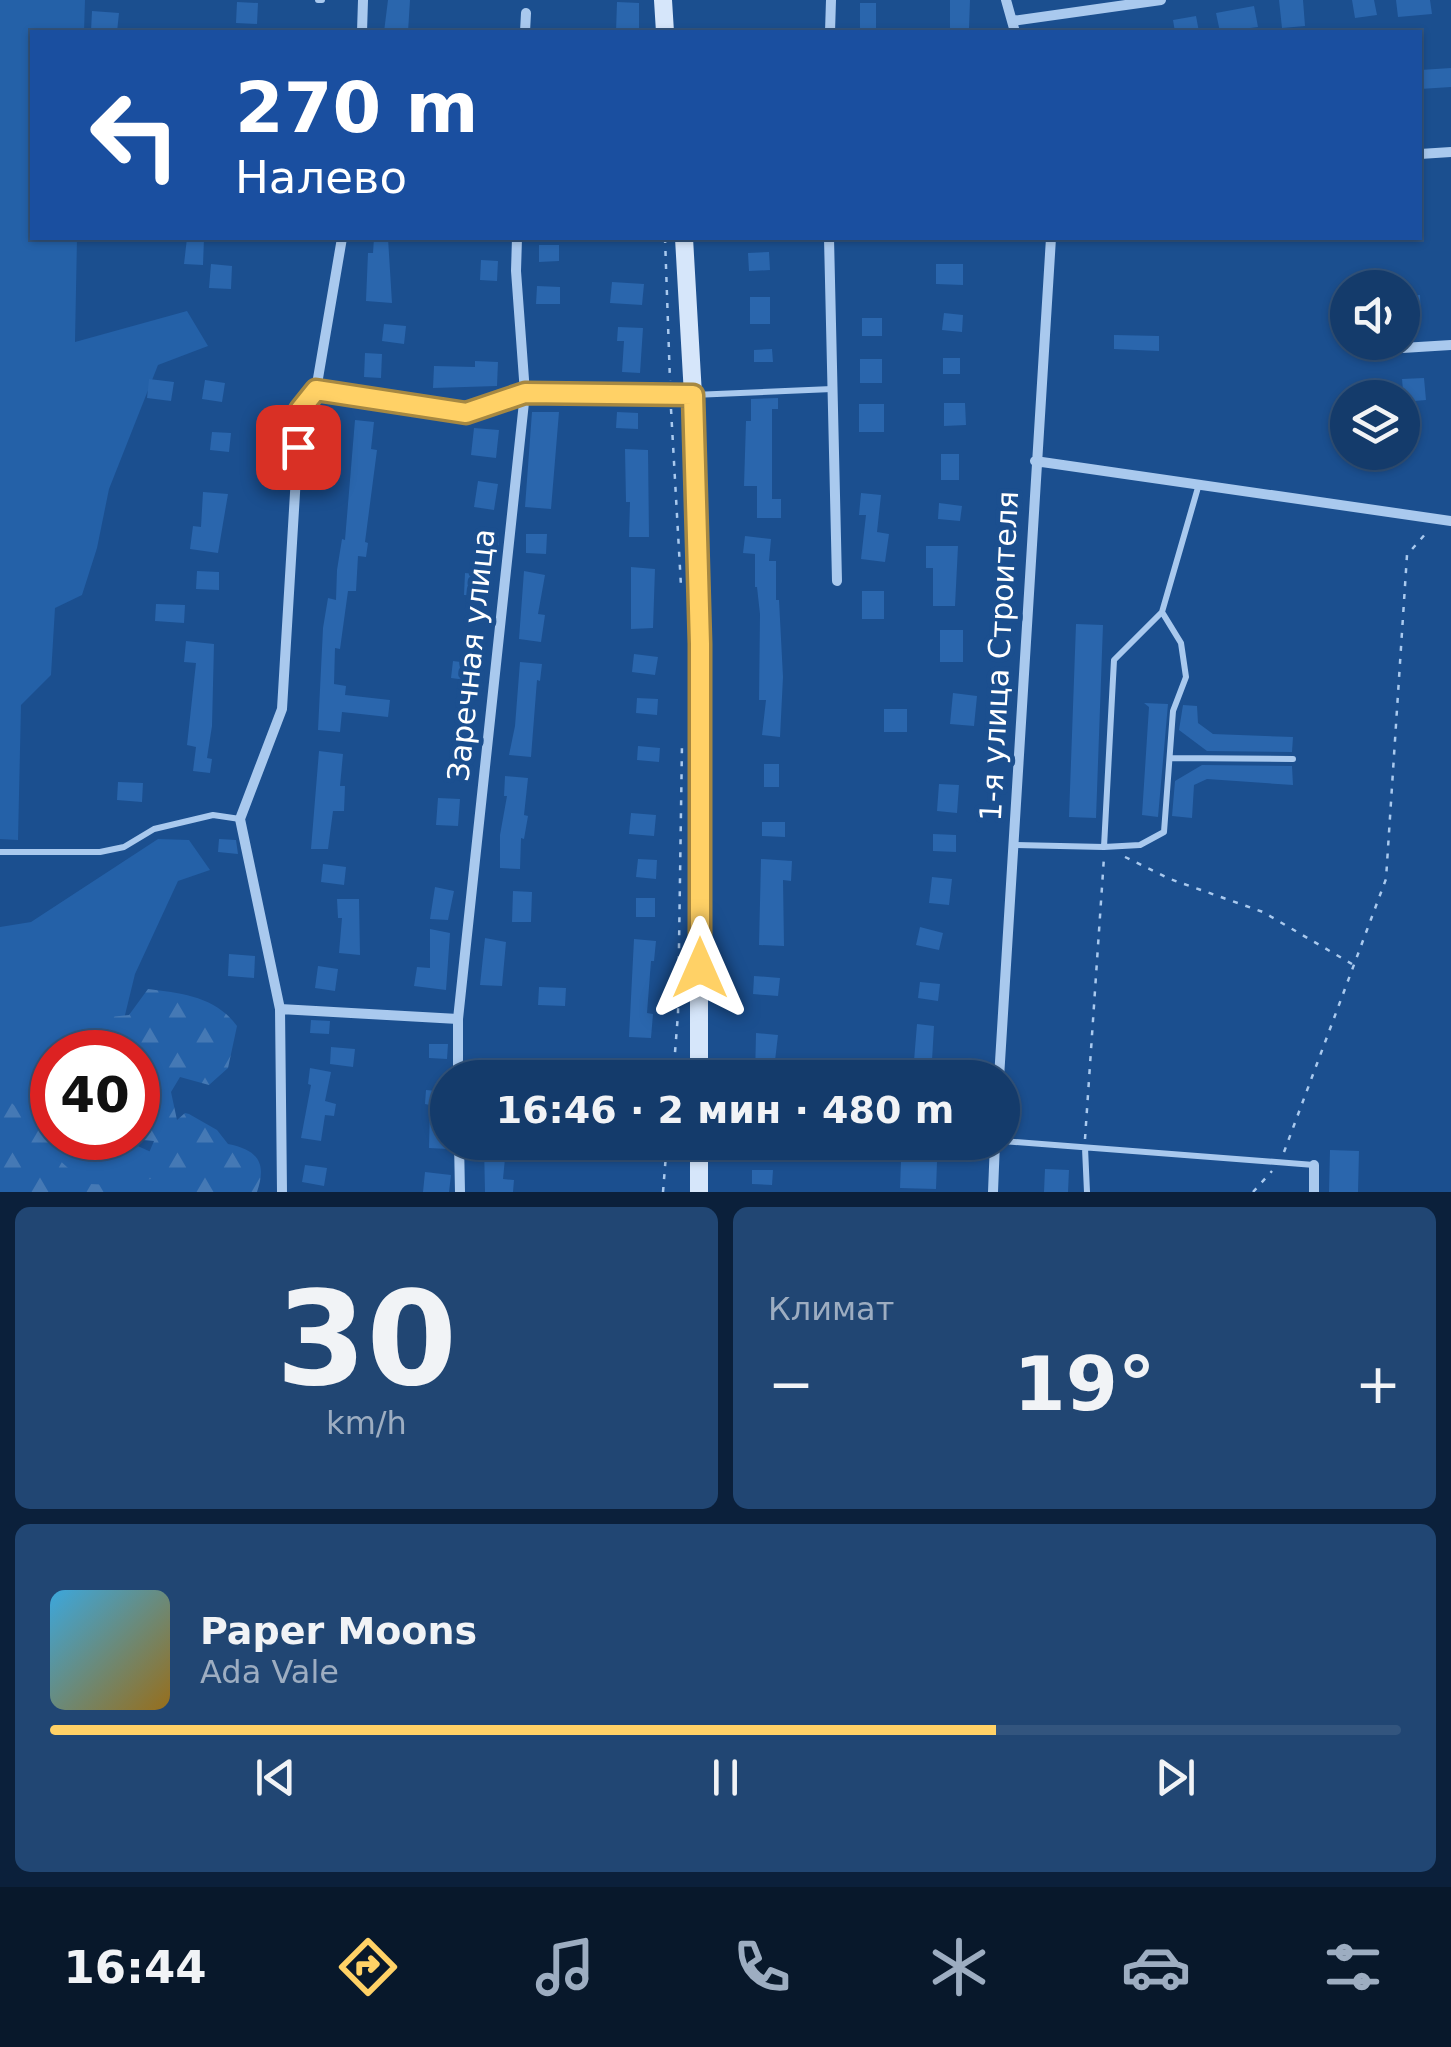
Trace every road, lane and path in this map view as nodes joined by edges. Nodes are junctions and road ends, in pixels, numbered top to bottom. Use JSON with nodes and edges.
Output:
{"nodes":[{"id":1,"x":362,"y":0,"type":"edge"},
{"id":2,"x":663,"y":0,"type":"edge"},
{"id":3,"x":831,"y":0,"type":"edge"},
{"id":4,"x":1006,"y":0,"type":"edge"},
{"id":5,"x":1161,"y":0,"type":"edge"},
{"id":6,"x":526,"y":13,"type":"dead end"},
{"id":7,"x":1014,"y":27,"type":"edge"},
{"id":8,"x":362,"y":30,"type":"edge"},
{"id":9,"x":525,"y":30,"type":"edge"},
{"id":10,"x":665,"y":30,"type":"edge"},
{"id":11,"x":830,"y":30,"type":"edge"},
{"id":12,"x":1451,"y":152,"type":"edge"},
{"id":13,"x":1422,"y":154,"type":"edge"},
{"id":14,"x":342,"y":240,"type":"edge"},
{"id":15,"x":517,"y":240,"type":"edge"},
{"id":16,"x":665,"y":240,"type":"edge"},
{"id":17,"x":684,"y":240,"type":"edge"},
{"id":18,"x":829,"y":240,"type":"edge"},
{"id":19,"x":1051,"y":240,"type":"edge"},
{"id":20,"x":1451,"y":345,"type":"edge"},
{"id":21,"x":1420,"y":347,"type":"edge"},
{"id":22,"x":832,"y":388,"type":"junction"},
{"id":23,"x":316,"y":390,"type":"junction"},
{"id":24,"x":525,"y":393,"type":"junction"},
{"id":25,"x":670,"y":394,"type":"junction"},
{"id":26,"x":693,"y":395,"type":"junction"},
{"id":27,"x":1035,"y":460,"type":"junction"},
{"id":28,"x":1199,"y":483,"type":"junction"},
{"id":29,"x":1438,"y":519,"type":"junction"},
{"id":30,"x":1451,"y":521,"type":"edge"},
{"id":31,"x":837,"y":581,"type":"dead end"},
{"id":32,"x":681,"y":592,"type":"dead end"},
{"id":33,"x":1162,"y":612,"type":"junction"},
{"id":34,"x":682,"y":741,"type":"dead end"},
{"id":35,"x":1170,"y":758,"type":"junction"},
{"id":36,"x":1294,"y":759,"type":"dead end"},
{"id":37,"x":240,"y":819,"type":"junction"},
{"id":38,"x":1012,"y":846,"type":"junction"},
{"id":39,"x":1104,"y":847,"type":"junction"},
{"id":40,"x":0,"y":852,"type":"edge"},
{"id":41,"x":1353,"y":964,"type":"junction"},
{"id":42,"x":280,"y":1010,"type":"junction"},
{"id":43,"x":458,"y":1019,"type":"junction"},
{"id":44,"x":458,"y":1060,"type":"edge"},
{"id":45,"x":674,"y":1060,"type":"edge"},
{"id":46,"x":700,"y":1060,"type":"edge"},
{"id":47,"x":999,"y":1060,"type":"edge"},
{"id":48,"x":1020,"y":1143,"type":"edge"},
{"id":49,"x":1085,"y":1148,"type":"junction"},
{"id":50,"x":459,"y":1160,"type":"edge"},
{"id":51,"x":666,"y":1160,"type":"edge"},
{"id":52,"x":699,"y":1160,"type":"edge"},
{"id":53,"x":994,"y":1160,"type":"edge"},
{"id":54,"x":1280,"y":1162,"type":"junction"},
{"id":55,"x":1314,"y":1165,"type":"joint"},
{"id":56,"x":282,"y":1192,"type":"edge"},
{"id":57,"x":460,"y":1192,"type":"edge"},
{"id":58,"x":663,"y":1192,"type":"edge"},
{"id":59,"x":699,"y":1192,"type":"edge"},
{"id":60,"x":992,"y":1192,"type":"edge"},
{"id":61,"x":1087,"y":1192,"type":"edge"},
{"id":62,"x":1253,"y":1192,"type":"edge"},
{"id":63,"x":1314,"y":1192,"type":"edge"}],
"edges":[{"from":1,"to":8,"type":"street"},
{"from":2,"to":10,"type":"street"},
{"from":3,"to":11,"type":"street"},
{"from":4,"to":7,"type":"street"},
{"from":5,"to":7,"type":"street"},
{"from":6,"to":9,"type":"street"},
{"from":12,"to":13,"type":"street"},
{"from":14,"to":23,"type":"street"},
{"from":15,"to":24,"type":"street","name":"Заречная улица"},
{"from":16,"to":25,"type":"path"},
{"from":17,"to":26,"type":"street"},
{"from":18,"to":22,"type":"street"},
{"from":19,"to":27,"type":"street","name":"1-я улица Строителя"},
{"from":20,"to":21,"type":"street"},
{"from":22,"to":26,"type":"lane"},
{"from":22,"to":31,"type":"street"},
{"from":23,"to":24,"type":"street"},
{"from":23,"to":37,"type":"street"},
{"from":24,"to":25,"type":"street"},
{"from":24,"to":43,"type":"street","name":"Заречная улица"},
{"from":25,"to":26,"type":"street"},
{"from":25,"to":32,"type":"path"},
{"from":26,"to":46,"type":"street"},
{"from":27,"to":28,"type":"street"},
{"from":27,"to":38,"type":"street","name":"1-я улица Строителя"},
{"from":28,"to":29,"type":"street"},
{"from":28,"to":33,"type":"lane"},
{"from":29,"to":30,"type":"street"},
{"from":29,"to":41,"type":"path"},
{"from":33,"to":35,"type":"lane"},
{"from":33,"to":39,"type":"lane"},
{"from":34,"to":45,"type":"path"},
{"from":35,"to":36,"type":"lane"},
{"from":35,"to":39,"type":"lane"},
{"from":37,"to":40,"type":"lane"},
{"from":37,"to":42,"type":"street"},
{"from":38,"to":39,"type":"lane"},
{"from":38,"to":47,"type":"street","name":"1-я улица Строителя"},
{"from":39,"to":41,"type":"path"},
{"from":39,"to":49,"type":"path"},
{"from":41,"to":54,"type":"path"},
{"from":42,"to":43,"type":"street"},
{"from":42,"to":56,"type":"street"},
{"from":43,"to":44,"type":"street","name":"Заречная улица"},
{"from":48,"to":49,"type":"lane"},
{"from":49,"to":54,"type":"lane"},
{"from":49,"to":61,"type":"lane"},
{"from":50,"to":57,"type":"street"},
{"from":51,"to":58,"type":"path"},
{"from":52,"to":59,"type":"street"},
{"from":53,"to":60,"type":"street"},
{"from":54,"to":55,"type":"lane"},
{"from":54,"to":62,"type":"path"},
{"from":55,"to":63,"type":"street"}]}
